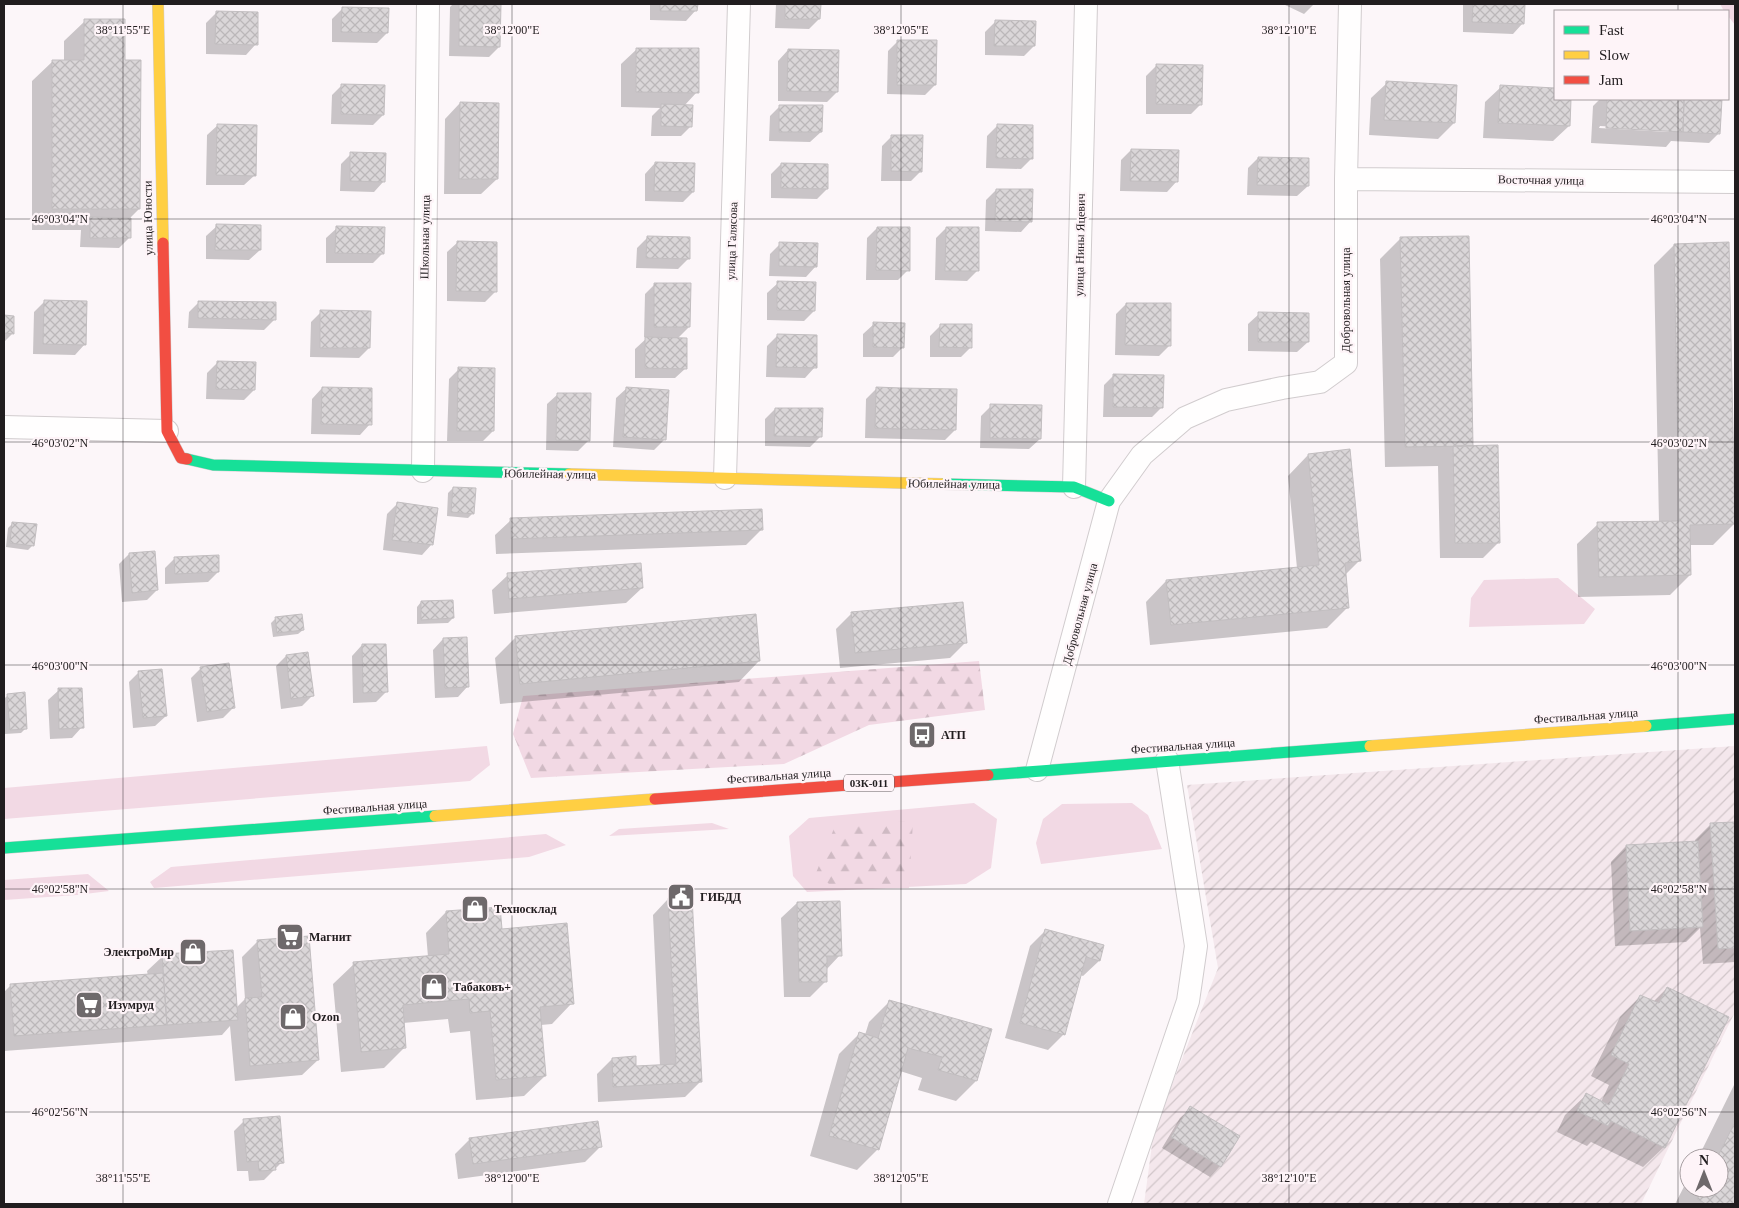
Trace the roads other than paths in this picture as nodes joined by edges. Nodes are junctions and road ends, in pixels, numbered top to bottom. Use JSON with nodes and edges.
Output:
{"nodes":[{"id":1,"x":158,"y":4,"type":"edge"},
{"id":2,"x":428,"y":4,"type":"edge"},
{"id":3,"x":739,"y":4,"type":"edge"},
{"id":4,"x":1086,"y":4,"type":"edge"},
{"id":5,"x":1350,"y":4,"type":"edge"},
{"id":6,"x":1346,"y":178,"type":"junction"},
{"id":7,"x":1735,"y":182,"type":"edge"},
{"id":8,"x":4,"y":427,"type":"edge"},
{"id":9,"x":166,"y":431,"type":"junction"},
{"id":10,"x":423,"y":471,"type":"junction"},
{"id":11,"x":725,"y":478,"type":"junction"},
{"id":12,"x":1074,"y":487,"type":"junction"},
{"id":13,"x":1109,"y":501,"type":"junction"},
{"id":14,"x":1735,"y":719,"type":"edge"},
{"id":15,"x":1167,"y":760,"type":"junction"},
{"id":16,"x":1037,"y":770,"type":"junction"},
{"id":17,"x":4,"y":848,"type":"edge"},
{"id":18,"x":1119,"y":1204,"type":"edge"}],
"edges":[{"from":1,"to":9,"type":"main road","name":"улица Юности"},
{"from":2,"to":10,"type":"street","name":"Школьная улица"},
{"from":3,"to":11,"type":"street","name":"улица Галясова"},
{"from":4,"to":12,"type":"street","name":"улица Нины Яцевич"},
{"from":5,"to":6,"type":"street","name":"Добровольная улица"},
{"from":6,"to":7,"type":"street","name":"Восточная улица"},
{"from":6,"to":13,"type":"street","name":"Добровольная улица"},
{"from":8,"to":9,"type":"street"},
{"from":9,"to":10,"type":"main road","name":"Юбилейная улица"},
{"from":10,"to":11,"type":"main road","name":"Юбилейная улица"},
{"from":11,"to":12,"type":"main road","name":"Юбилейная улица"},
{"from":12,"to":13,"type":"main road","name":"Юбилейная улица"},
{"from":13,"to":16,"type":"street","name":"Добровольная улица"},
{"from":14,"to":15,"type":"main road","name":"Фестивальная улица","number":"03К-011"},
{"from":15,"to":16,"type":"main road","name":"Фестивальная улица","number":"03К-011"},
{"from":15,"to":18,"type":"street"},
{"from":16,"to":17,"type":"main road","name":"Фестивальная улица","number":"03К-011"}]}
